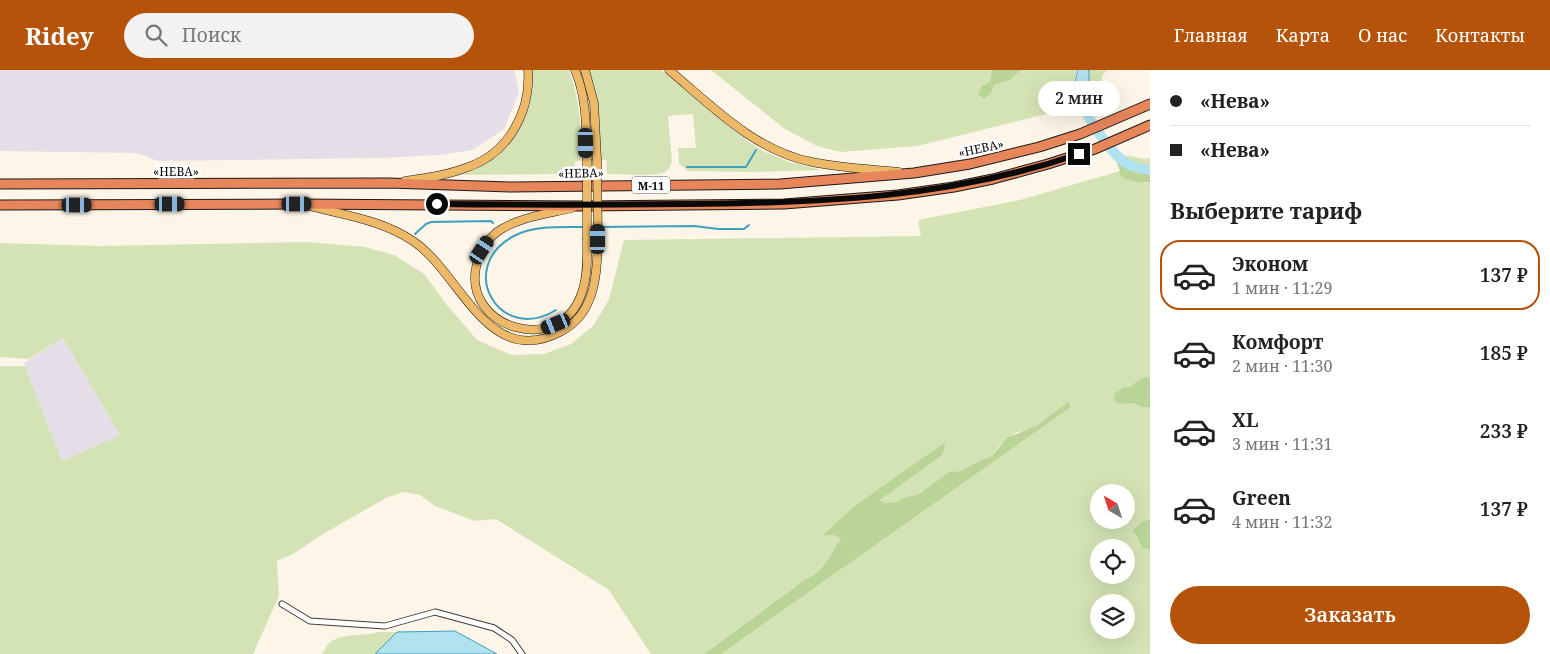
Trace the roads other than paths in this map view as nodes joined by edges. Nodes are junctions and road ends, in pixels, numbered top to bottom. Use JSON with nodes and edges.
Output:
{"nodes":[{"id":1,"x":528,"y":70,"type":"edge"},
{"id":2,"x":575,"y":70,"type":"edge"},
{"id":3,"x":585,"y":70,"type":"edge"},
{"id":4,"x":669,"y":70,"type":"edge"},
{"id":5,"x":1150,"y":104,"type":"edge"},
{"id":6,"x":1150,"y":126,"type":"edge"},
{"id":7,"x":914,"y":173,"type":"junction"},
{"id":8,"x":389,"y":183,"type":"junction"},
{"id":9,"x":0,"y":184,"type":"edge"},
{"id":10,"x":297,"y":204,"type":"junction"},
{"id":11,"x":0,"y":205,"type":"edge"},
{"id":12,"x":583,"y":206,"type":"junction"},
{"id":13,"x":282,"y":604,"type":"dead end"},
{"id":14,"x":522,"y":654,"type":"edge"}],
"edges":[{"from":1,"to":8,"type":"main road","number":"М-11"},
{"from":2,"to":12,"type":"main road","number":"М-11","bridge":true},
{"from":3,"to":10,"type":"main road","number":"М-11","bridge":true},
{"from":4,"to":7,"type":"main road","number":"М-11"},
{"from":5,"to":7,"type":"highway","name":"«НЕВА»","number":"М-11"},
{"from":6,"to":12,"type":"highway","number":"М-11"},
{"from":7,"to":8,"type":"highway","name":"«НЕВА»","number":"М-11"},
{"from":8,"to":9,"type":"highway","name":"«НЕВА»","number":"М-11"},
{"from":10,"to":11,"type":"highway","number":"М-11"},
{"from":10,"to":12,"type":"highway","number":"М-11"},
{"from":13,"to":14,"type":"street"}]}
